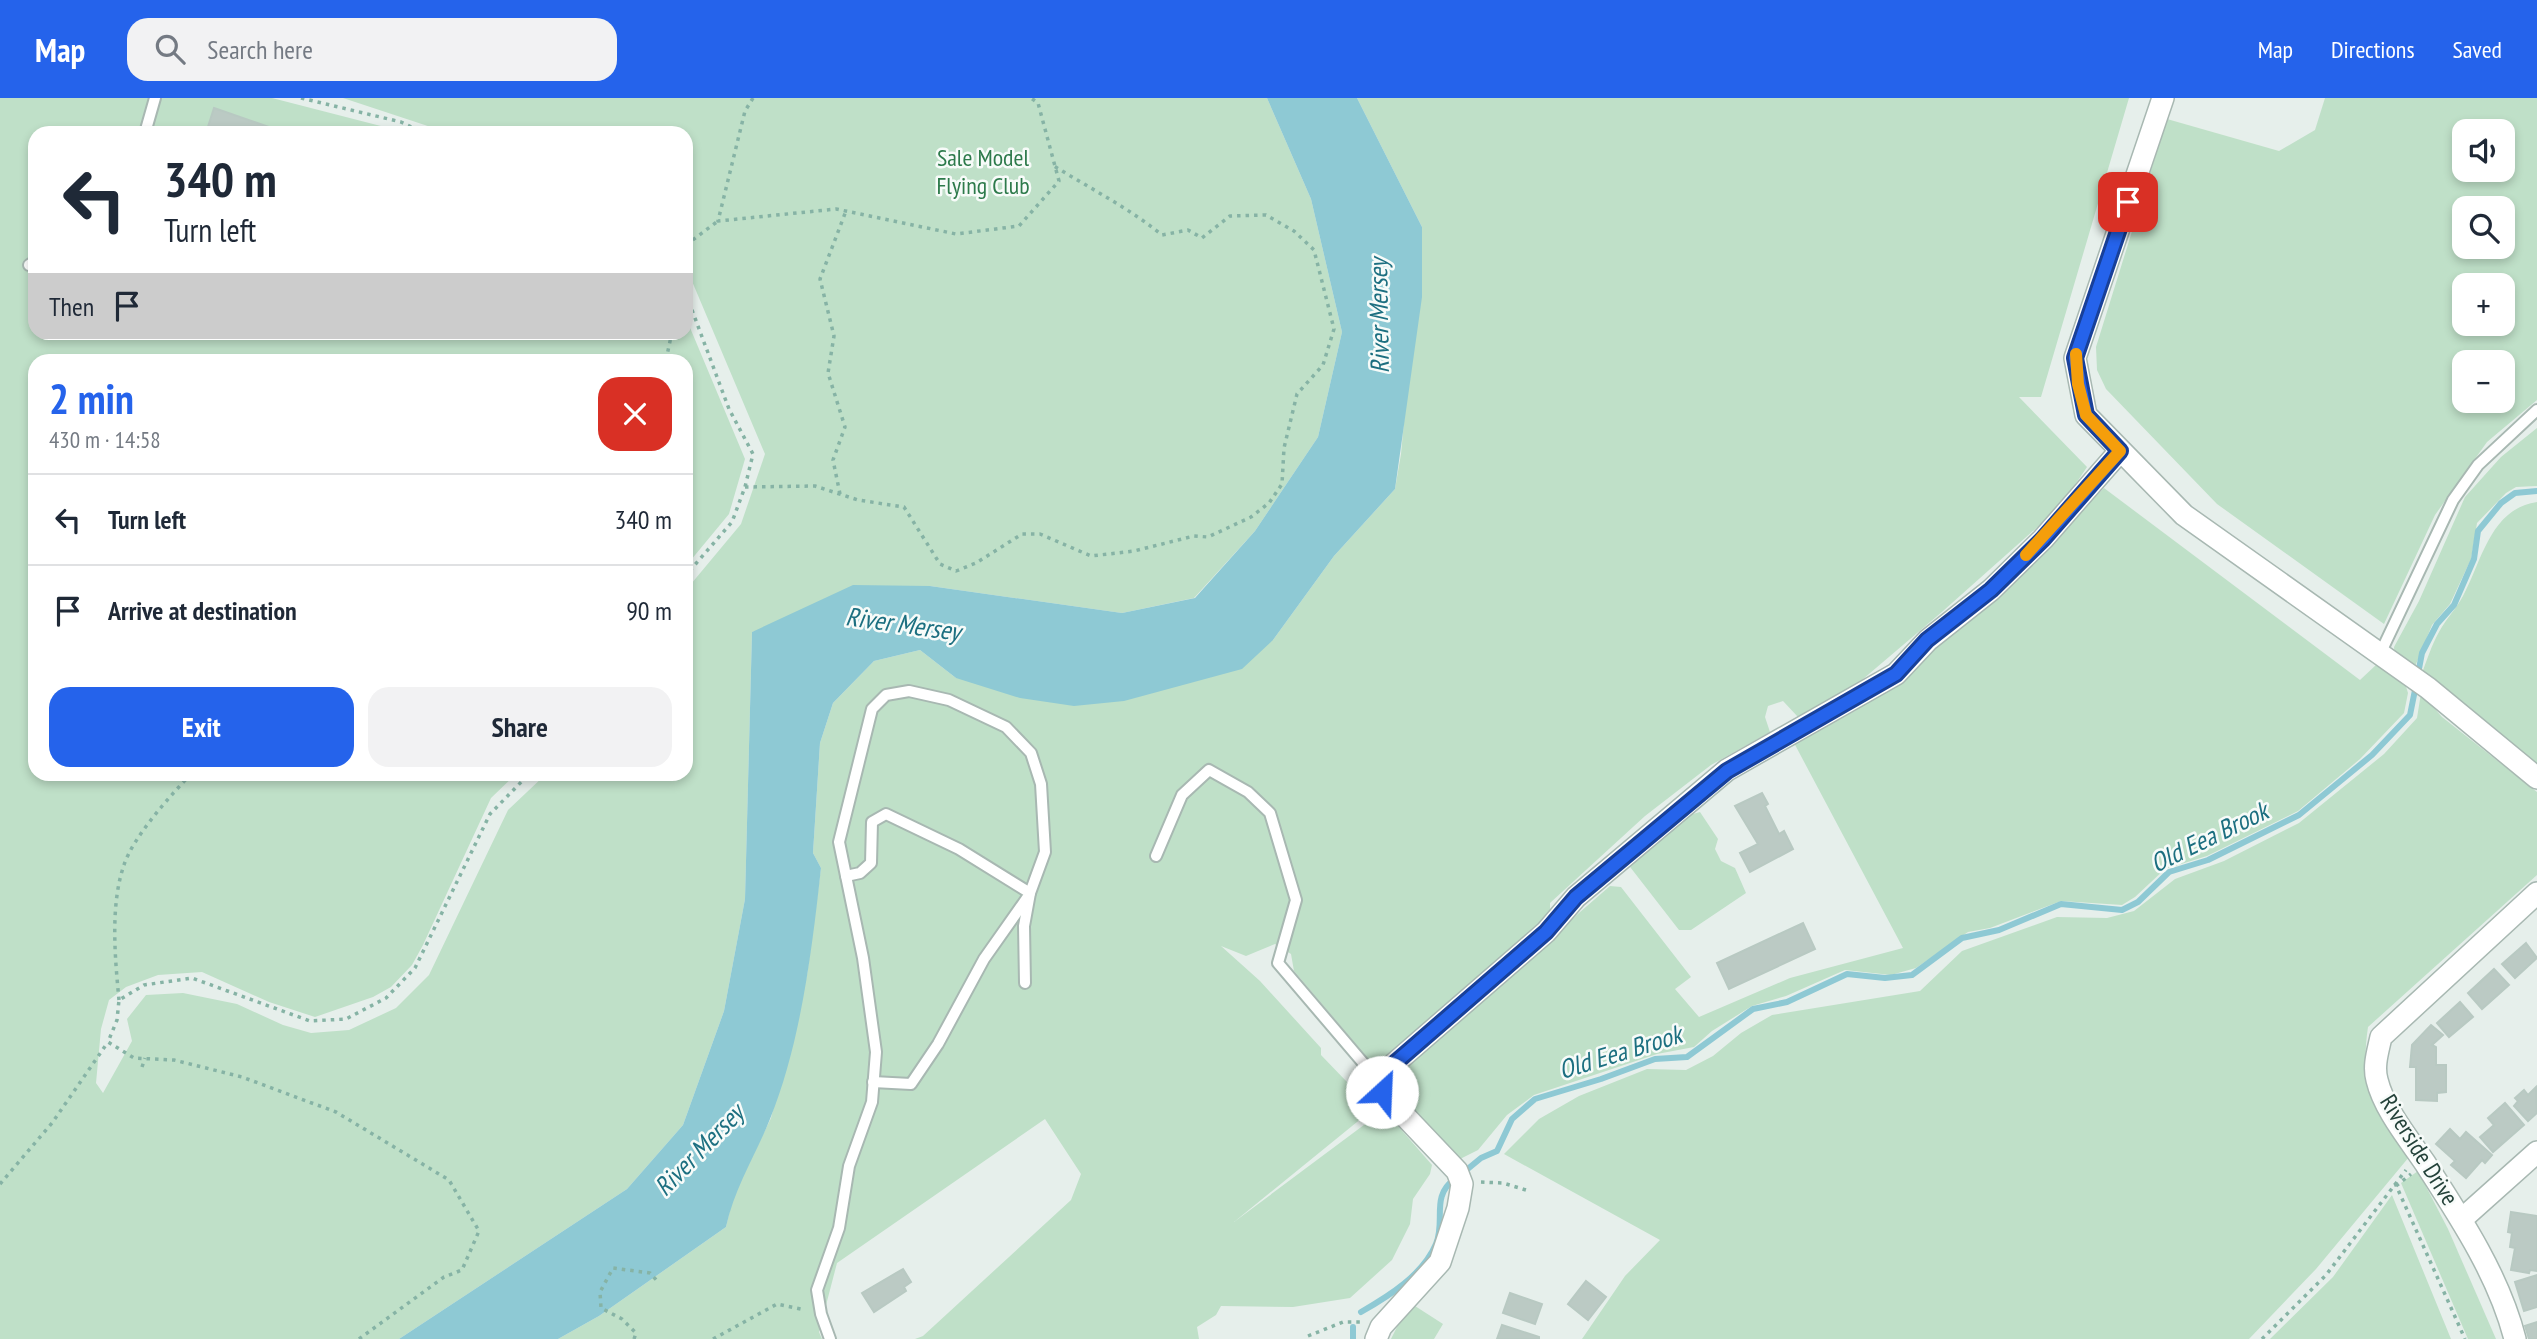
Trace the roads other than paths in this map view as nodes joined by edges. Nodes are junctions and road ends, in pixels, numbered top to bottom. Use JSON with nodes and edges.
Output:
{"nodes":[{"id":1,"x":155,"y":98,"type":"edge"},
{"id":2,"x":2163,"y":98,"type":"edge"},
{"id":3,"x":147,"y":126,"type":"edge"},
{"id":4,"x":2537,"y":410,"type":"edge"},
{"id":5,"x":2120,"y":451,"type":"junction"},
{"id":6,"x":2380,"y":654,"type":"junction"},
{"id":7,"x":2537,"y":778,"type":"edge"},
{"id":8,"x":1156,"y":856,"type":"dead end"},
{"id":9,"x":845,"y":876,"type":"junction"},
{"id":10,"x":1030,"y":893,"type":"junction"},
{"id":11,"x":2537,"y":893,"type":"edge"},
{"id":12,"x":1025,"y":983,"type":"dead end"},
{"id":13,"x":1380,"y":1076,"type":"junction"},
{"id":14,"x":873,"y":1082,"type":"junction"},
{"id":15,"x":2537,"y":1152,"type":"edge"},
{"id":16,"x":2462,"y":1219,"type":"junction"},
{"id":17,"x":1377,"y":1335,"type":"edge"},
{"id":18,"x":830,"y":1339,"type":"edge"},
{"id":19,"x":2515,"y":1339,"type":"edge"}],
"edges":[{"from":1,"to":3,"type":"lane"},
{"from":2,"to":5,"type":"street"},
{"from":4,"to":6,"type":"lane"},
{"from":5,"to":6,"type":"street"},
{"from":5,"to":13,"type":"street"},
{"from":6,"to":7,"type":"street"},
{"from":8,"to":13,"type":"lane"},
{"from":9,"to":10,"type":"lane"},
{"from":9,"to":10,"type":"lane"},
{"from":9,"to":14,"type":"lane"},
{"from":10,"to":12,"type":"lane"},
{"from":10,"to":14,"type":"lane"},
{"from":11,"to":16,"type":"street","name":"Riverside Drive"},
{"from":13,"to":17,"type":"street"},
{"from":14,"to":18,"type":"lane"},
{"from":15,"to":16,"type":"street"},
{"from":16,"to":19,"type":"street","name":"Riverside Drive"}]}
